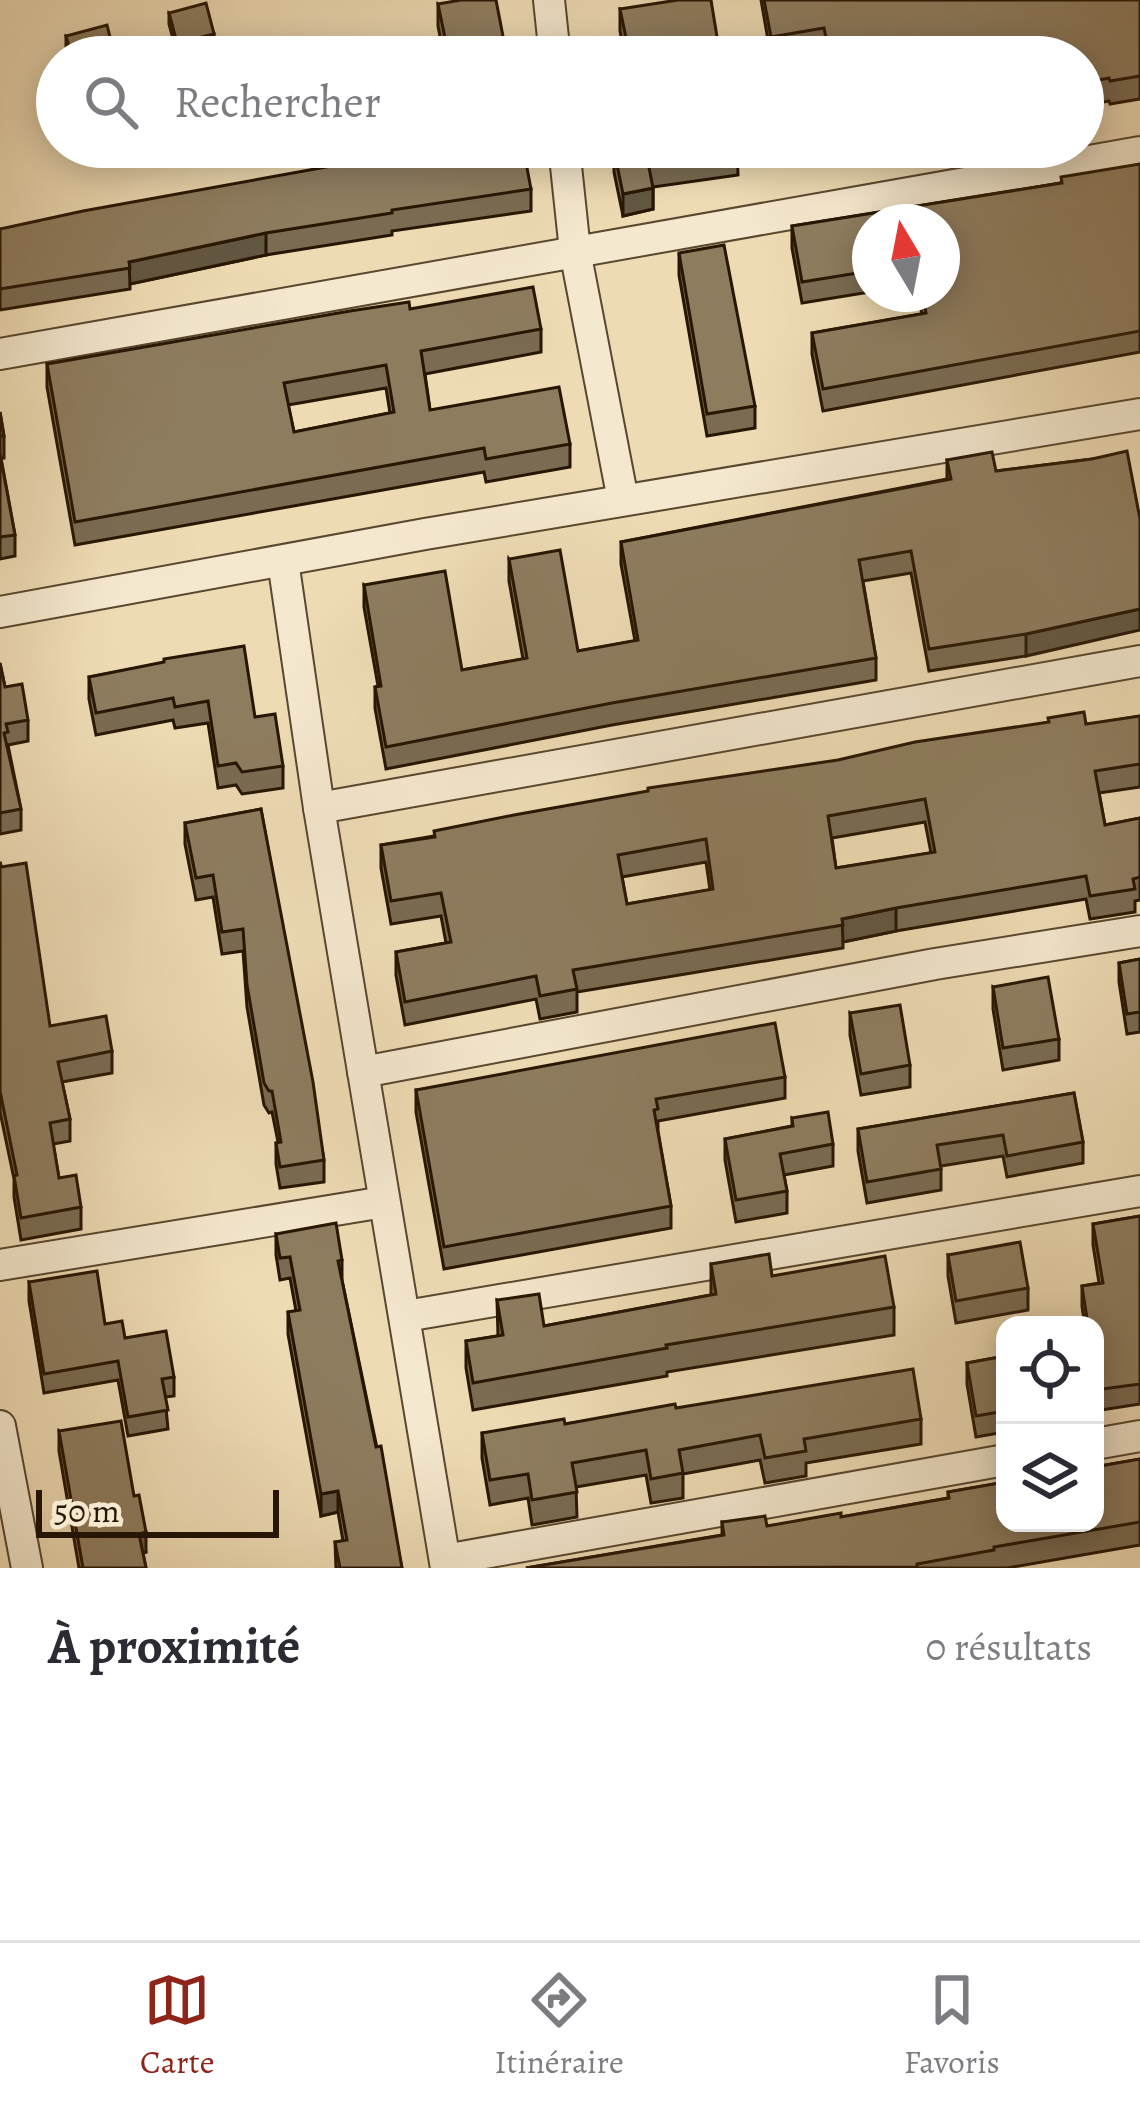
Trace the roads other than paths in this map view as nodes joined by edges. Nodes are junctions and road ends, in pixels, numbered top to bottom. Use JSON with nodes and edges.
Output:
{"nodes":[{"id":1,"x":549,"y":0,"type":"edge"},
{"id":2,"x":553,"y":36,"type":"edge"},
{"id":3,"x":1140,"y":152,"type":"edge"},
{"id":4,"x":1104,"y":158,"type":"edge"},
{"id":5,"x":566,"y":168,"type":"edge"},
{"id":6,"x":1049,"y":168,"type":"edge"},
{"id":7,"x":575,"y":251,"type":"junction"},
{"id":8,"x":0,"y":354,"type":"edge"},
{"id":9,"x":1140,"y":414,"type":"edge"},
{"id":10,"x":623,"y":500,"type":"junction"},
{"id":11,"x":283,"y":561,"type":"junction"},
{"id":12,"x":0,"y":612,"type":"edge"},
{"id":13,"x":1140,"y":661,"type":"edge"},
{"id":14,"x":319,"y":808,"type":"junction"},
{"id":15,"x":1140,"y":931,"type":"edge"},
{"id":16,"x":363,"y":1072,"type":"junction"},
{"id":17,"x":1140,"y":1191,"type":"edge"},
{"id":18,"x":384,"y":1202,"type":"junction"},
{"id":19,"x":0,"y":1265,"type":"edge"},
{"id":20,"x":406,"y":1316,"type":"junction"},
{"id":21,"x":0,"y":1426,"type":"edge"},
{"id":22,"x":1140,"y":1436,"type":"edge"},
{"id":23,"x":1104,"y":1442,"type":"edge"},
{"id":24,"x":996,"y":1462,"type":"edge"},
{"id":25,"x":446,"y":1564,"type":"edge"},
{"id":26,"x":27,"y":1568,"type":"edge"}],
"edges":[{"from":1,"to":2,"type":"street"},
{"from":3,"to":4,"type":"street"},
{"from":5,"to":7,"type":"street"},
{"from":6,"to":7,"type":"street"},
{"from":7,"to":8,"type":"street"},
{"from":7,"to":10,"type":"street"},
{"from":9,"to":10,"type":"street"},
{"from":10,"to":11,"type":"street"},
{"from":11,"to":12,"type":"street"},
{"from":11,"to":14,"type":"street"},
{"from":13,"to":14,"type":"street"},
{"from":14,"to":16,"type":"street"},
{"from":15,"to":16,"type":"street"},
{"from":16,"to":18,"type":"street"},
{"from":17,"to":20,"type":"street"},
{"from":18,"to":19,"type":"street"},
{"from":18,"to":20,"type":"street"},
{"from":20,"to":25,"type":"street"},
{"from":21,"to":26,"type":"street"},
{"from":22,"to":23,"type":"street"},
{"from":24,"to":25,"type":"street"}]}
